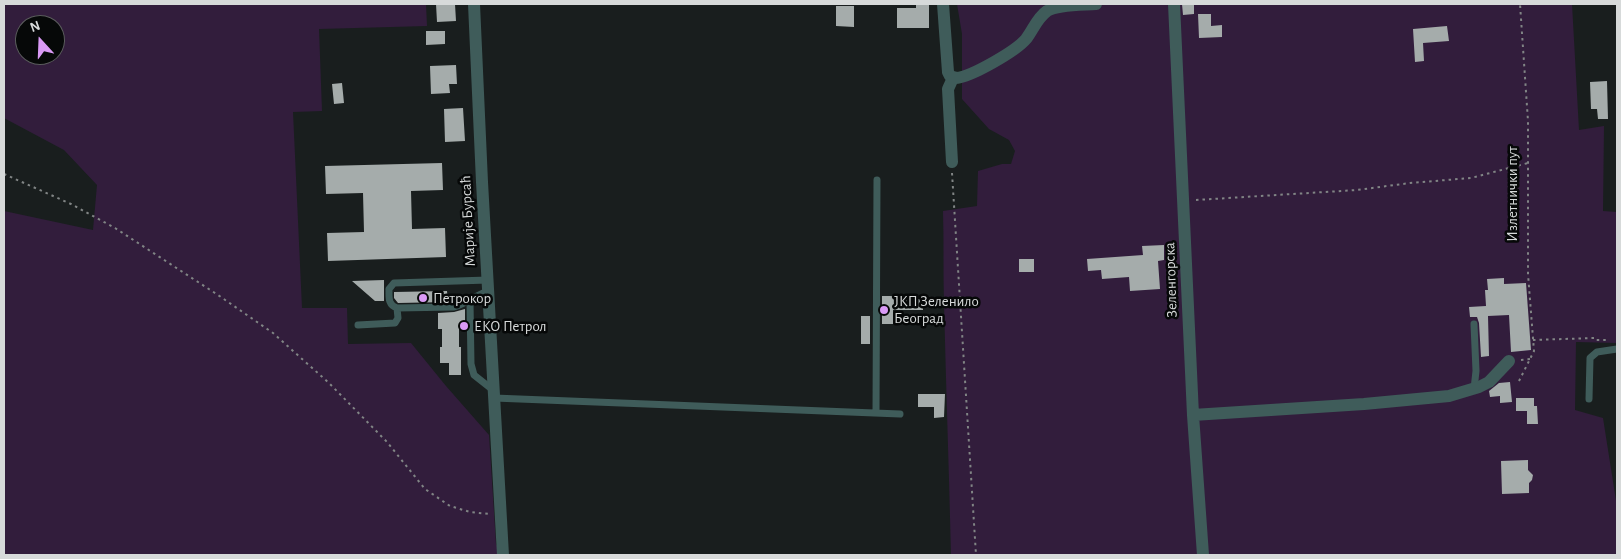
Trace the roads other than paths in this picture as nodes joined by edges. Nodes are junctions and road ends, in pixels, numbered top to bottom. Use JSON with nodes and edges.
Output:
{"nodes":[{"id":1,"x":474,"y":4,"type":"edge"},
{"id":2,"x":943,"y":4,"type":"edge"},
{"id":3,"x":1096,"y":4,"type":"edge"},
{"id":4,"x":1174,"y":4,"type":"edge"},
{"id":5,"x":1040,"y":8,"type":"edge"},
{"id":6,"x":953,"y":78,"type":"junction"},
{"id":7,"x":952,"y":162,"type":"road end"},
{"id":8,"x":877,"y":180,"type":"dead end"},
{"id":9,"x":488,"y":285,"type":"junction"},
{"id":10,"x":470,"y":301,"type":"junction"},
{"id":11,"x":397,"y":308,"type":"junction"},
{"id":12,"x":358,"y":324,"type":"dead end"},
{"id":13,"x":1474,"y":324,"type":"dead end"},
{"id":14,"x":1617,"y":349,"type":"edge"},
{"id":15,"x":1509,"y":361,"type":"dead end"},
{"id":16,"x":1474,"y":389,"type":"junction"},
{"id":17,"x":494,"y":394,"type":"junction"},
{"id":18,"x":1589,"y":399,"type":"dead end"},
{"id":19,"x":876,"y":413,"type":"junction"},
{"id":20,"x":900,"y":414,"type":"dead end"},
{"id":21,"x":1193,"y":415,"type":"junction"},
{"id":22,"x":503,"y":555,"type":"edge"},
{"id":23,"x":1203,"y":555,"type":"edge"}],
"edges":[{"from":1,"to":9,"type":"street","name":"Марије Бурсаћ"},
{"from":2,"to":6,"type":"street"},
{"from":3,"to":5,"type":"street"},
{"from":4,"to":21,"type":"street","name":"Зеленгорска"},
{"from":5,"to":6,"type":"street"},
{"from":6,"to":7,"type":"street"},
{"from":8,"to":19,"type":"lane"},
{"from":9,"to":10,"type":"lane"},
{"from":9,"to":11,"type":"lane"},
{"from":9,"to":17,"type":"street","name":"Марије Бурсаћ"},
{"from":10,"to":11,"type":"lane"},
{"from":10,"to":17,"type":"lane"},
{"from":11,"to":12,"type":"lane"},
{"from":13,"to":16,"type":"lane"},
{"from":14,"to":18,"type":"lane"},
{"from":15,"to":16,"type":"street"},
{"from":16,"to":21,"type":"street"},
{"from":17,"to":19,"type":"lane"},
{"from":17,"to":22,"type":"street","name":"Марије Бурсаћ"},
{"from":19,"to":20,"type":"lane"},
{"from":21,"to":23,"type":"street","name":"Зеленгорска"}]}
